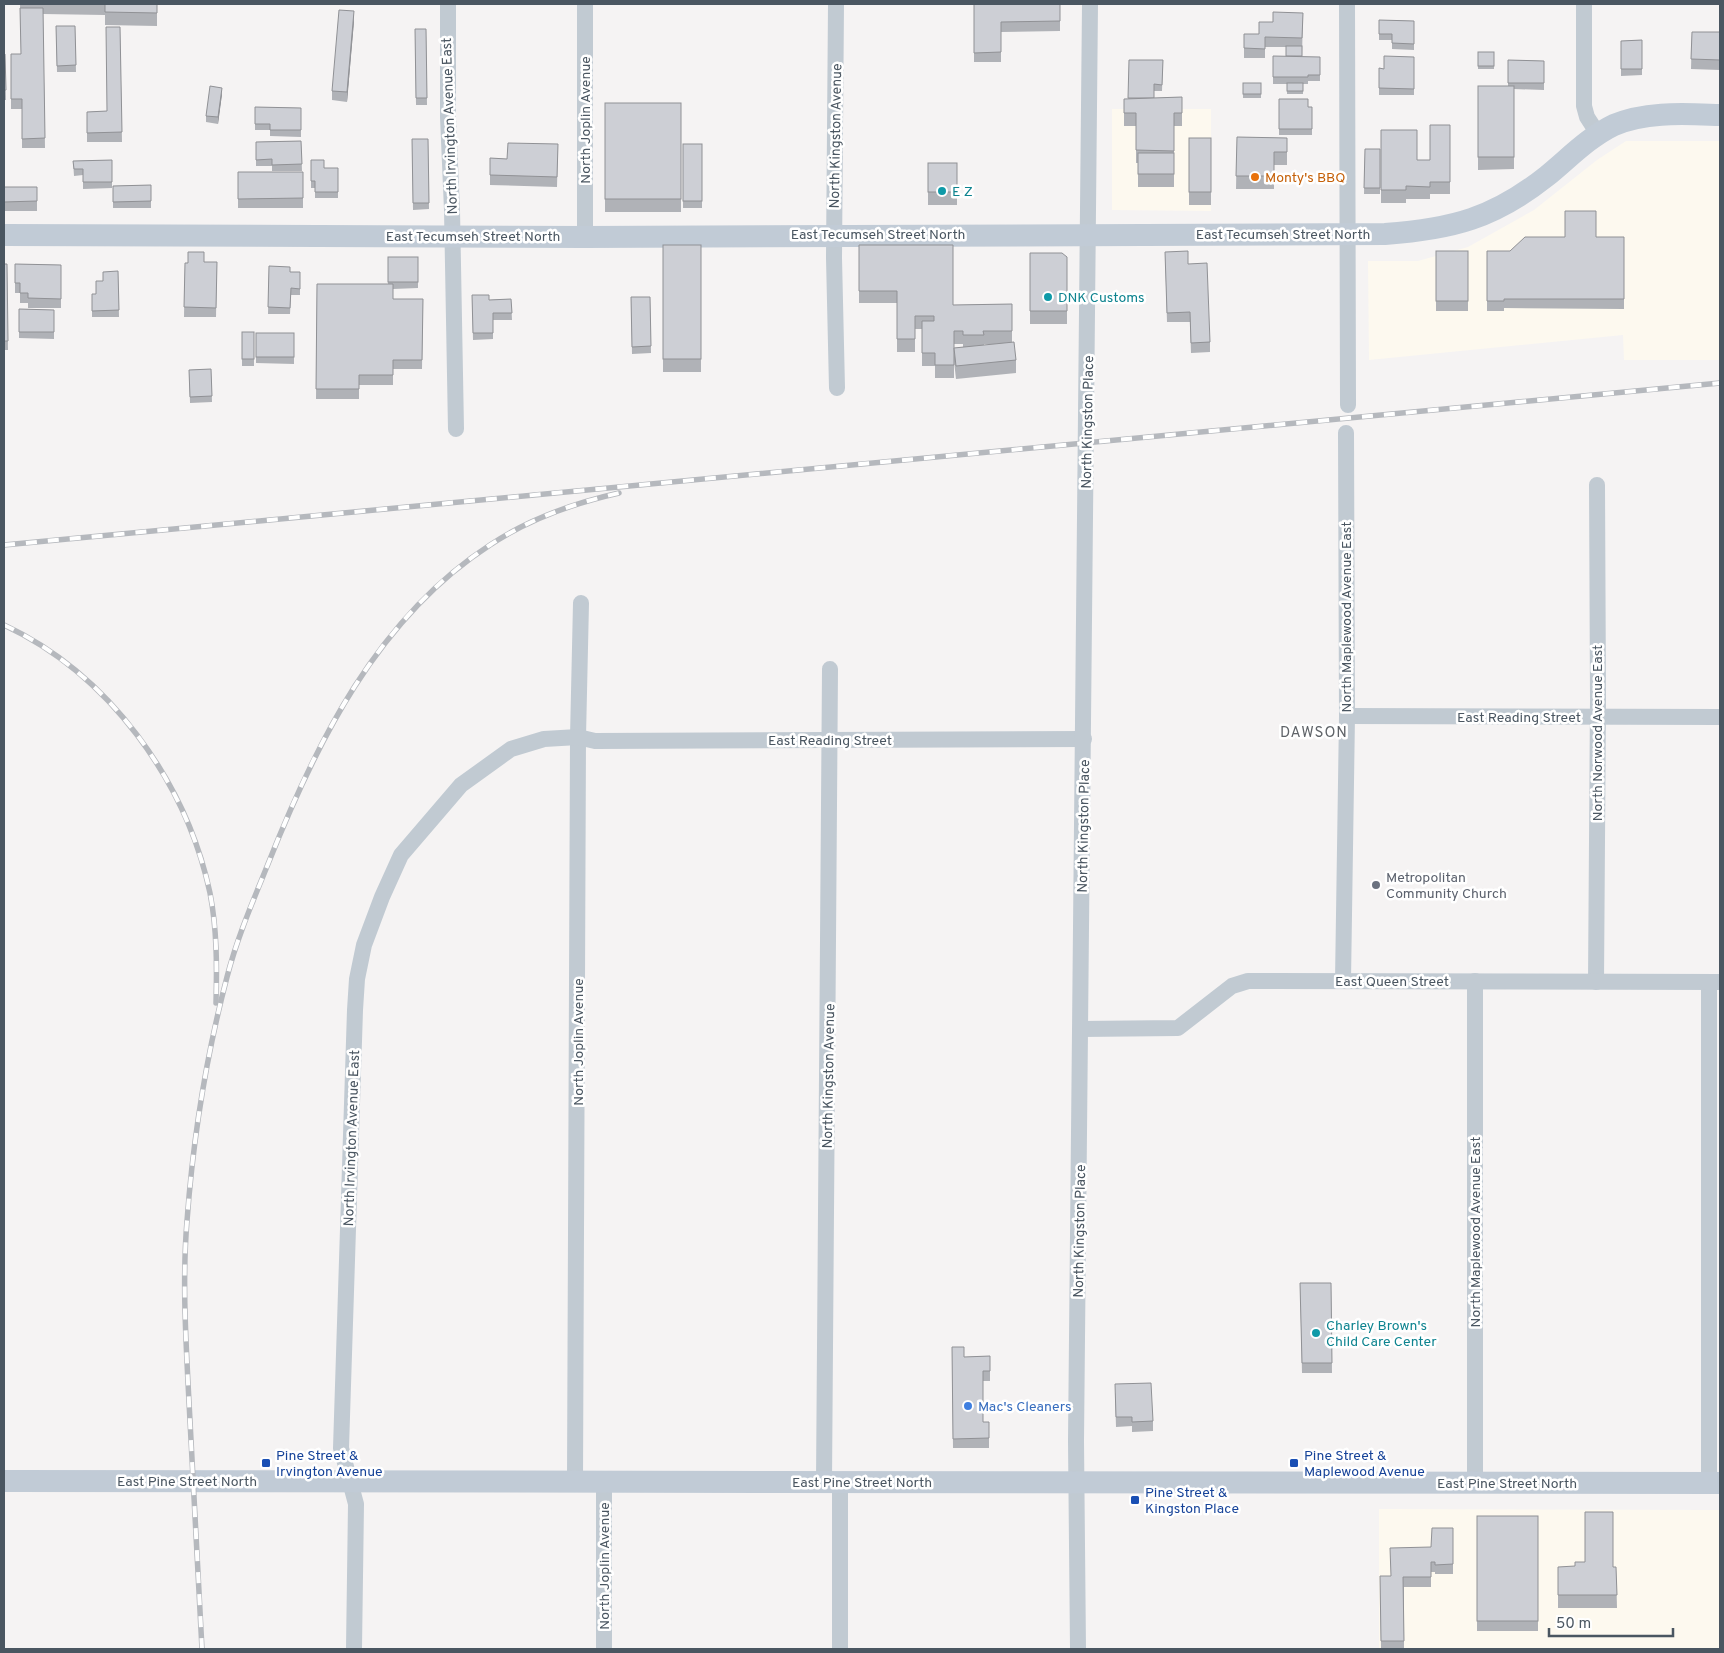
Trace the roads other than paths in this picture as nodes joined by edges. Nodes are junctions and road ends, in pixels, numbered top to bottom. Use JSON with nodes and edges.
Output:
{"nodes":[{"id":1,"x":448,"y":4,"type":"edge"},
{"id":2,"x":585,"y":4,"type":"edge"},
{"id":3,"x":836,"y":4,"type":"edge"},
{"id":4,"x":1090,"y":4,"type":"edge"},
{"id":5,"x":1347,"y":4,"type":"edge"},
{"id":6,"x":1584,"y":4,"type":"edge"},
{"id":7,"x":1720,"y":115,"type":"edge"},
{"id":8,"x":1598,"y":134,"type":"junction"},
{"id":9,"x":834,"y":234,"type":"junction"},
{"id":10,"x":1088,"y":234,"type":"junction"},
{"id":11,"x":1348,"y":234,"type":"junction"},
{"id":12,"x":4,"y":235,"type":"edge"},
{"id":13,"x":452,"y":236,"type":"junction"},
{"id":14,"x":585,"y":237,"type":"junction"},
{"id":15,"x":837,"y":388,"type":"dead end"},
{"id":16,"x":1348,"y":405,"type":"dead end"},
{"id":17,"x":456,"y":429,"type":"dead end"},
{"id":18,"x":1346,"y":433,"type":"dead end"},
{"id":19,"x":1597,"y":485,"type":"dead end"},
{"id":20,"x":581,"y":603,"type":"dead end"},
{"id":21,"x":830,"y":668,"type":"dead end"},
{"id":22,"x":1347,"y":716,"type":"junction"},
{"id":23,"x":1598,"y":717,"type":"junction"},
{"id":24,"x":1720,"y":717,"type":"edge"},
{"id":25,"x":578,"y":737,"type":"junction"},
{"id":26,"x":1084,"y":739,"type":"junction"},
{"id":27,"x":830,"y":740,"type":"junction"},
{"id":28,"x":1343,"y":981,"type":"junction"},
{"id":29,"x":1475,"y":981,"type":"junction"},
{"id":30,"x":1596,"y":982,"type":"junction"},
{"id":31,"x":1715,"y":982,"type":"edge"},
{"id":32,"x":1080,"y":1030,"type":"junction"},
{"id":33,"x":4,"y":1481,"type":"edge"},
{"id":34,"x":349,"y":1482,"type":"junction"},
{"id":35,"x":575,"y":1482,"type":"junction"},
{"id":36,"x":604,"y":1482,"type":"junction"},
{"id":37,"x":1077,"y":1482,"type":"junction"},
{"id":38,"x":832,"y":1483,"type":"junction"},
{"id":39,"x":1475,"y":1483,"type":"junction"},
{"id":40,"x":1715,"y":1483,"type":"edge"},
{"id":41,"x":354,"y":1649,"type":"edge"},
{"id":42,"x":604,"y":1649,"type":"edge"},
{"id":43,"x":840,"y":1649,"type":"edge"},
{"id":44,"x":1078,"y":1649,"type":"edge"}],
"edges":[{"from":1,"to":13,"type":"street","name":"North Irvington Avenue East"},
{"from":2,"to":14,"type":"street","name":"North Joplin Avenue"},
{"from":3,"to":9,"type":"street","name":"North Kingston Avenue"},
{"from":4,"to":10,"type":"street","name":"North Kingston Place"},
{"from":5,"to":11,"type":"street"},
{"from":6,"to":8,"type":"street"},
{"from":7,"to":8,"type":"street","name":"East Tecumseh Street North"},
{"from":8,"to":11,"type":"street","name":"East Tecumseh Street North"},
{"from":9,"to":10,"type":"street","name":"East Tecumseh Street North"},
{"from":9,"to":14,"type":"street","name":"East Tecumseh Street North"},
{"from":9,"to":15,"type":"street","name":"North Kingston Avenue"},
{"from":10,"to":11,"type":"street","name":"East Tecumseh Street North"},
{"from":10,"to":26,"type":"street","name":"North Kingston Place"},
{"from":11,"to":16,"type":"street"},
{"from":12,"to":13,"type":"street","name":"East Tecumseh Street North"},
{"from":13,"to":14,"type":"street","name":"East Tecumseh Street North"},
{"from":13,"to":17,"type":"street","name":"North Irvington Avenue East"},
{"from":18,"to":22,"type":"street","name":"North Maplewood Avenue East"},
{"from":19,"to":23,"type":"street","name":"North Norwood Avenue East"},
{"from":20,"to":25,"type":"street","name":"North Joplin Avenue"},
{"from":21,"to":27,"type":"street","name":"North Kingston Avenue"},
{"from":22,"to":23,"type":"street","name":"East Reading Street"},
{"from":22,"to":28,"type":"street","name":"North Maplewood Avenue East"},
{"from":23,"to":24,"type":"street","name":"East Reading Street"},
{"from":23,"to":30,"type":"street","name":"North Norwood Avenue East"},
{"from":25,"to":27,"type":"street","name":"East Reading Street"},
{"from":25,"to":34,"type":"street","name":"North Irvington Avenue East"},
{"from":25,"to":35,"type":"street","name":"North Joplin Avenue"},
{"from":26,"to":27,"type":"street","name":"East Reading Street"},
{"from":26,"to":32,"type":"street","name":"North Kingston Place"},
{"from":27,"to":38,"type":"street","name":"North Kingston Avenue"},
{"from":28,"to":29,"type":"street","name":"East Queen Street"},
{"from":28,"to":32,"type":"street","name":"East Queen Street"},
{"from":29,"to":30,"type":"street","name":"East Queen Street"},
{"from":29,"to":39,"type":"street","name":"North Maplewood Avenue East"},
{"from":30,"to":31,"type":"street","name":"East Queen Street"},
{"from":31,"to":40,"type":"street"},
{"from":32,"to":37,"type":"street","name":"North Kingston Place"},
{"from":33,"to":34,"type":"street","name":"East Pine Street North"},
{"from":34,"to":35,"type":"street","name":"East Pine Street North"},
{"from":34,"to":41,"type":"street","name":"North Irvington Avenue East"},
{"from":35,"to":36,"type":"street","name":"East Pine Street North"},
{"from":36,"to":38,"type":"street","name":"East Pine Street North"},
{"from":36,"to":42,"type":"street","name":"North Joplin Avenue"},
{"from":37,"to":38,"type":"street","name":"East Pine Street North"},
{"from":37,"to":39,"type":"street","name":"East Pine Street North"},
{"from":37,"to":44,"type":"street","name":"North Kingston Place"},
{"from":38,"to":43,"type":"street","name":"North Kingston Avenue"},
{"from":39,"to":40,"type":"street","name":"East Pine Street North"}]}
